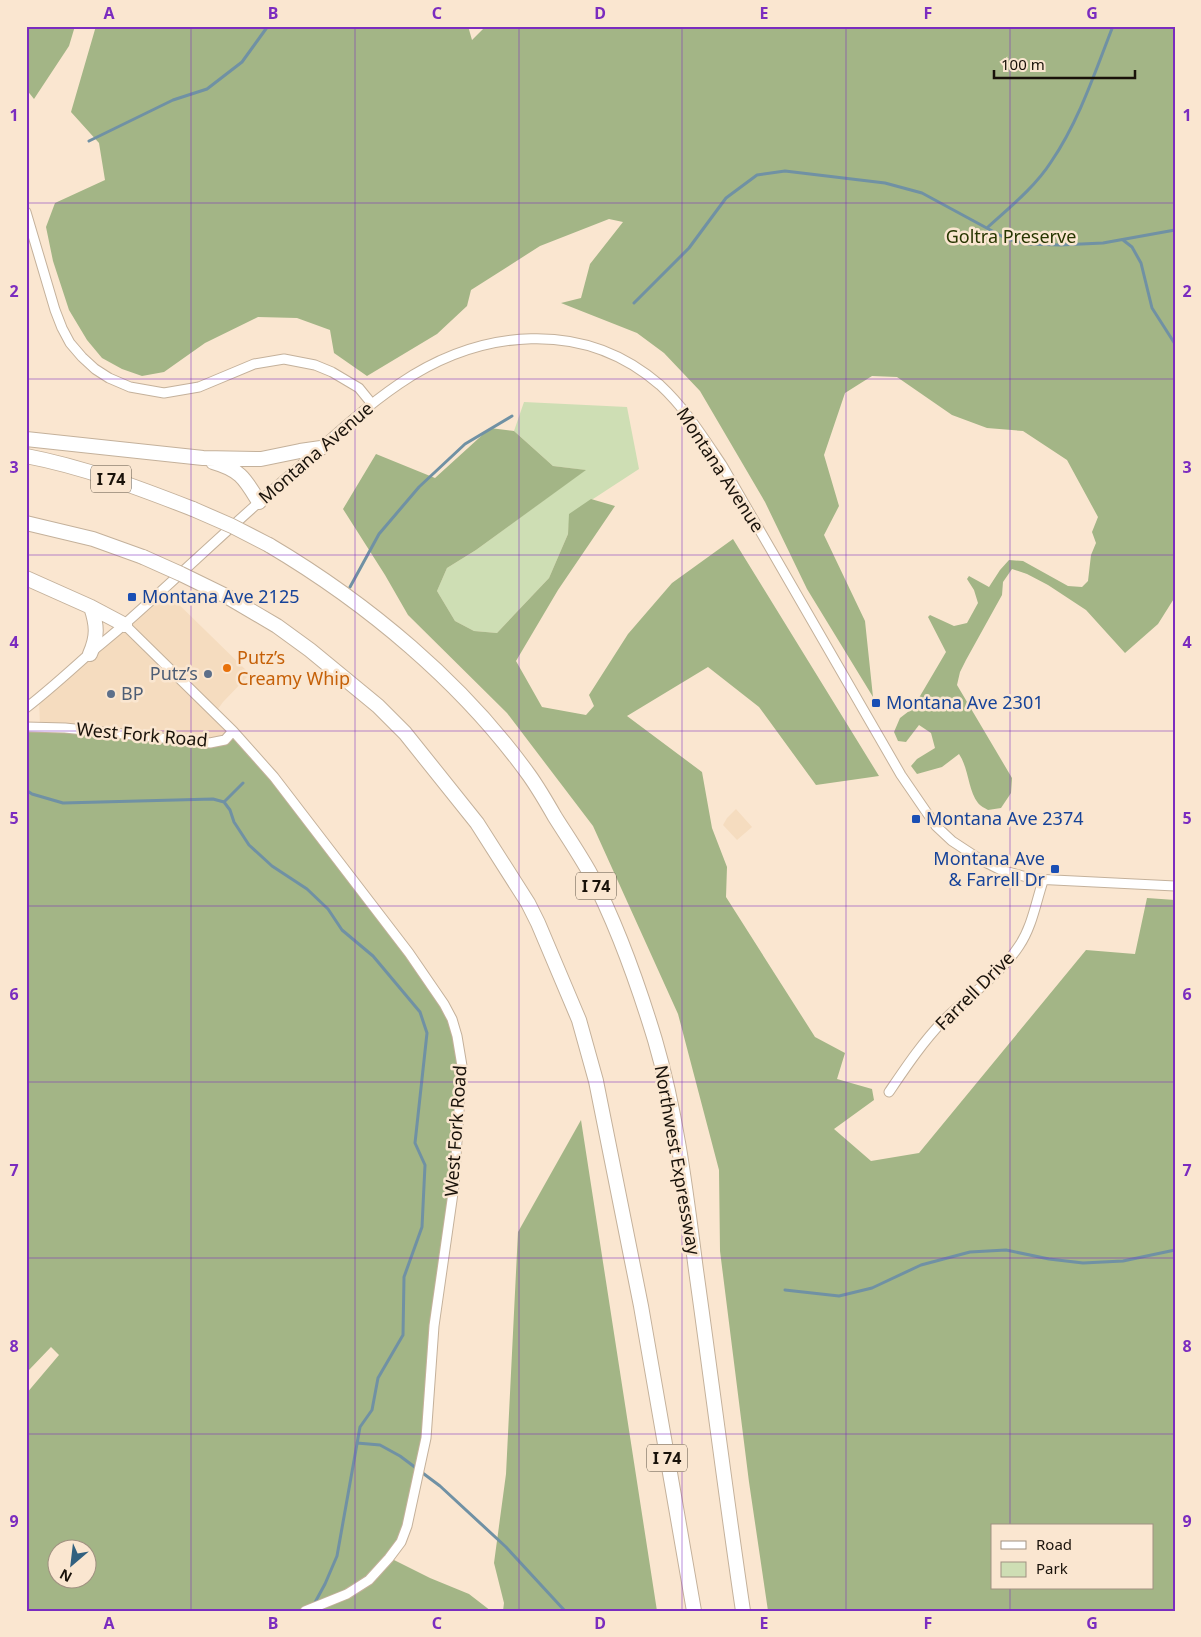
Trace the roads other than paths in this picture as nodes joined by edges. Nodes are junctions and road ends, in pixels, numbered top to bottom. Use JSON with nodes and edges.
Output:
{"nodes":[{"id":1,"x":26,"y":212,"type":"edge"},
{"id":2,"x":372,"y":404,"type":"junction"},
{"id":3,"x":26,"y":440,"type":"edge"},
{"id":4,"x":321,"y":448,"type":"junction"},
{"id":5,"x":26,"y":456,"type":"edge"},
{"id":6,"x":203,"y":458,"type":"junction"},
{"id":7,"x":259,"y":502,"type":"junction"},
{"id":8,"x":26,"y":522,"type":"edge"},
{"id":9,"x":26,"y":578,"type":"edge"},
{"id":10,"x":91,"y":607,"type":"junction"},
{"id":11,"x":125,"y":625,"type":"junction"},
{"id":12,"x":90,"y":654,"type":"junction"},
{"id":13,"x":26,"y":708,"type":"edge"},
{"id":14,"x":26,"y":727,"type":"edge"},
{"id":15,"x":233,"y":731,"type":"junction"},
{"id":16,"x":1043,"y":881,"type":"junction"},
{"id":17,"x":1175,"y":886,"type":"edge"},
{"id":18,"x":889,"y":1092,"type":"dead end"},
{"id":19,"x":305,"y":1611,"type":"edge"},
{"id":20,"x":694,"y":1611,"type":"edge"},
{"id":21,"x":743,"y":1611,"type":"edge"}],
"edges":[{"from":1,"to":2,"type":"street"},
{"from":2,"to":4,"type":"street","name":"Montana Avenue"},
{"from":2,"to":16,"type":"street","name":"Montana Avenue"},
{"from":3,"to":6,"type":"highway"},
{"from":4,"to":6,"type":"highway"},
{"from":4,"to":7,"type":"street","name":"Montana Avenue"},
{"from":5,"to":21,"type":"highway","name":"Northwest Expressway","number":"I 74","bridge":true},
{"from":6,"to":7,"type":"highway"},
{"from":7,"to":11,"type":"street","name":"Montana Avenue"},
{"from":8,"to":20,"type":"highway","number":"I 74","bridge":true},
{"from":9,"to":10,"type":"highway"},
{"from":10,"to":11,"type":"highway"},
{"from":10,"to":12,"type":"highway"},
{"from":11,"to":12,"type":"street","name":"Montana Avenue"},
{"from":11,"to":15,"type":"street"},
{"from":12,"to":13,"type":"street","name":"Montana Avenue"},
{"from":14,"to":15,"type":"street","name":"West Fork Road"},
{"from":15,"to":19,"type":"street","name":"West Fork Road"},
{"from":16,"to":17,"type":"street","name":"Montana Avenue"},
{"from":16,"to":18,"type":"street","name":"Farrell Drive"}]}
